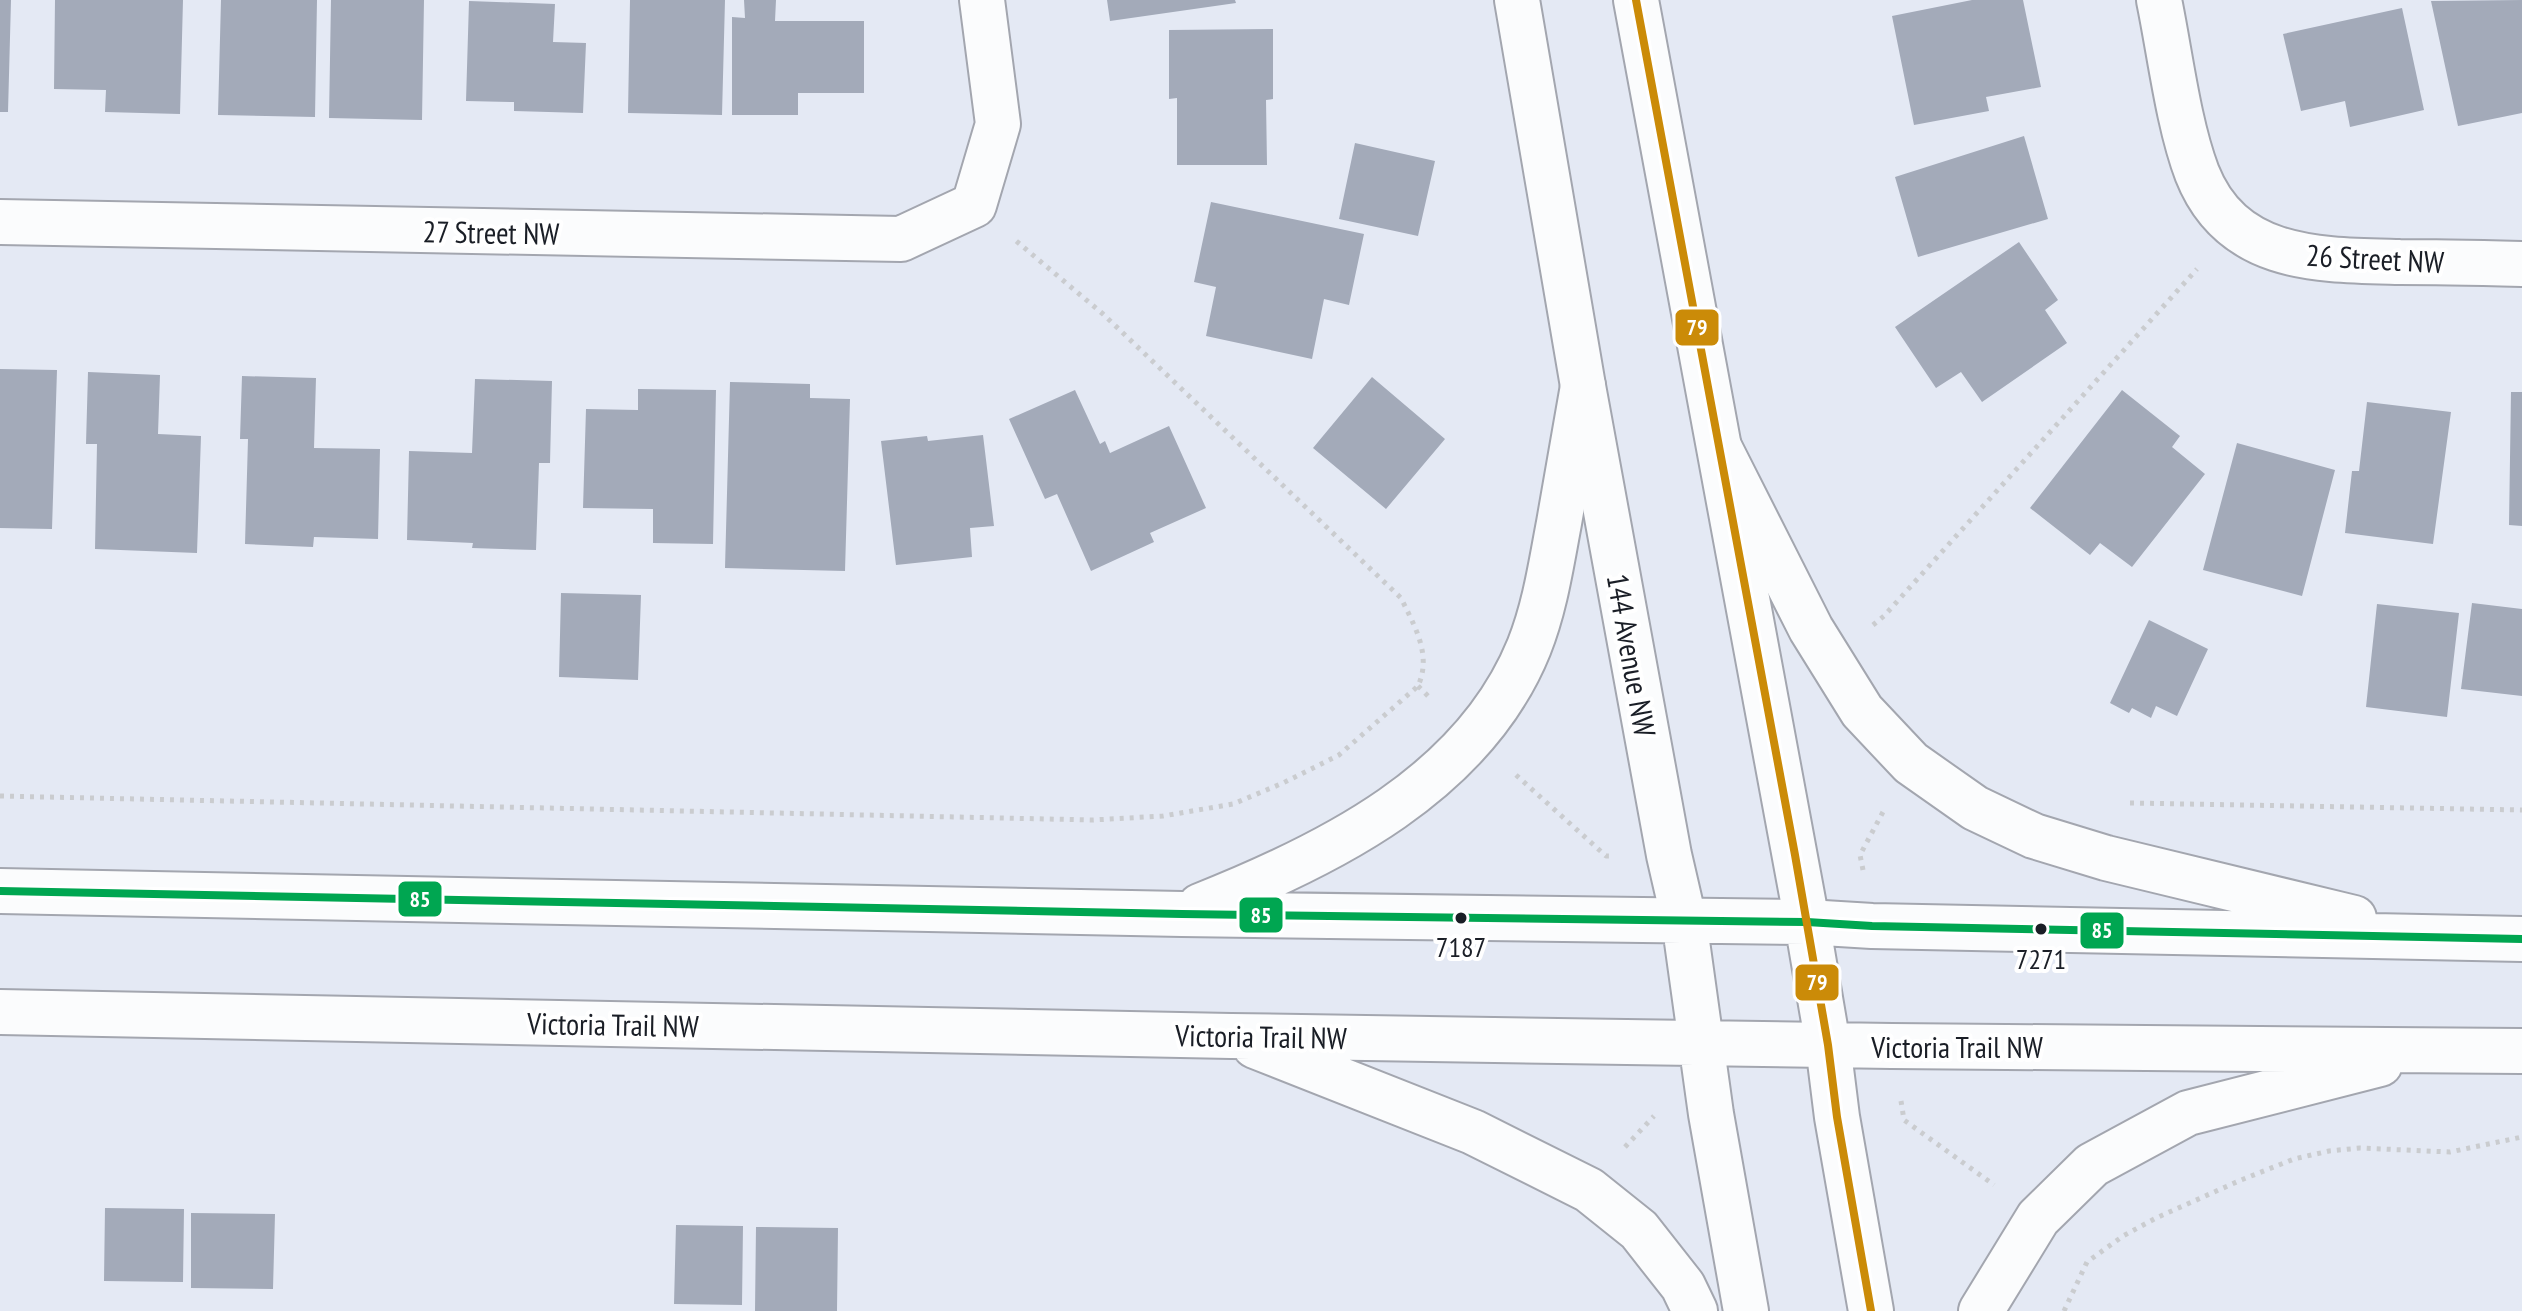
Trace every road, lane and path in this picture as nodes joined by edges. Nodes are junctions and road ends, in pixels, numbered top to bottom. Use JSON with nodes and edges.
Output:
{"nodes":[{"id":1,"x":982,"y":0,"type":"edge"},
{"id":2,"x":1517,"y":0,"type":"edge"},
{"id":3,"x":1636,"y":0,"type":"edge"},
{"id":4,"x":2159,"y":0,"type":"edge"},
{"id":5,"x":974,"y":205,"type":"junction"},
{"id":6,"x":0,"y":222,"type":"edge"},
{"id":7,"x":2234,"y":228,"type":"junction"},
{"id":8,"x":2522,"y":264,"type":"edge"},
{"id":9,"x":1583,"y":386,"type":"junction"},
{"id":10,"x":1720,"y":449,"type":"junction"},
{"id":11,"x":1869,"y":628,"type":"dead end"},
{"id":12,"x":1510,"y":769,"type":"dead end"},
{"id":13,"x":0,"y":796,"type":"edge"},
{"id":14,"x":2122,"y":802,"type":"dead end"},
{"id":15,"x":1886,"y":807,"type":"dead end"},
{"id":16,"x":2522,"y":810,"type":"edge"},
{"id":17,"x":1860,"y":855,"type":"dead end"},
{"id":18,"x":1606,"y":856,"type":"dead end"},
{"id":19,"x":0,"y":891,"type":"edge"},
{"id":20,"x":1182,"y":914,"type":"junction"},
{"id":21,"x":1684,"y":920,"type":"junction"},
{"id":22,"x":1807,"y":922,"type":"junction"},
{"id":23,"x":2439,"y":938,"type":"junction"},
{"id":24,"x":2522,"y":939,"type":"edge"},
{"id":25,"x":0,"y":1012,"type":"edge"},
{"id":26,"x":1231,"y":1036,"type":"junction"},
{"id":27,"x":1700,"y":1043,"type":"junction"},
{"id":28,"x":1828,"y":1045,"type":"junction"},
{"id":29,"x":2440,"y":1049,"type":"junction"},
{"id":30,"x":2522,"y":1051,"type":"edge"},
{"id":31,"x":1657,"y":1113,"type":"dead end"},
{"id":32,"x":1904,"y":1120,"type":"dead end"},
{"id":33,"x":2522,"y":1137,"type":"edge"},
{"id":34,"x":1620,"y":1153,"type":"dead end"},
{"id":35,"x":2003,"y":1192,"type":"dead end"},
{"id":36,"x":1695,"y":1311,"type":"edge"},
{"id":37,"x":1746,"y":1311,"type":"edge"},
{"id":38,"x":1871,"y":1311,"type":"edge"},
{"id":39,"x":1981,"y":1311,"type":"edge"},
{"id":40,"x":2064,"y":1311,"type":"edge"}],
"edges":[{"from":1,"to":5,"type":"main road"},
{"from":2,"to":9,"type":"main road","name":"144 Avenue NW"},
{"from":3,"to":10,"type":"main road"},
{"from":4,"to":7,"type":"main road"},
{"from":5,"to":6,"type":"main road","name":"27 Street NW"},
{"from":5,"to":13,"type":"path"},
{"from":7,"to":8,"type":"main road","name":"26 Street NW"},
{"from":7,"to":11,"type":"path"},
{"from":9,"to":20,"type":"main road"},
{"from":9,"to":21,"type":"main road","name":"144 Avenue NW"},
{"from":10,"to":22,"type":"main road"},
{"from":10,"to":23,"type":"main road"},
{"from":12,"to":18,"type":"path"},
{"from":14,"to":16,"type":"path"},
{"from":15,"to":17,"type":"path"},
{"from":19,"to":20,"type":"main road"},
{"from":20,"to":21,"type":"main road"},
{"from":21,"to":22,"type":"main road"},
{"from":21,"to":27,"type":"main road","name":"144 Avenue NW"},
{"from":22,"to":23,"type":"main road"},
{"from":22,"to":28,"type":"main road"},
{"from":23,"to":24,"type":"main road"},
{"from":25,"to":26,"type":"main road","name":"Victoria Trail NW"},
{"from":26,"to":27,"type":"main road","name":"Victoria Trail NW"},
{"from":26,"to":36,"type":"main road"},
{"from":27,"to":28,"type":"main road","name":"Victoria Trail NW"},
{"from":27,"to":37,"type":"main road","name":"144 Avenue NW"},
{"from":28,"to":29,"type":"main road","name":"Victoria Trail NW"},
{"from":28,"to":38,"type":"main road"},
{"from":29,"to":30,"type":"main road","name":"Victoria Trail NW"},
{"from":29,"to":39,"type":"main road"},
{"from":31,"to":34,"type":"path"},
{"from":32,"to":35,"type":"path"},
{"from":33,"to":40,"type":"path"}]}
